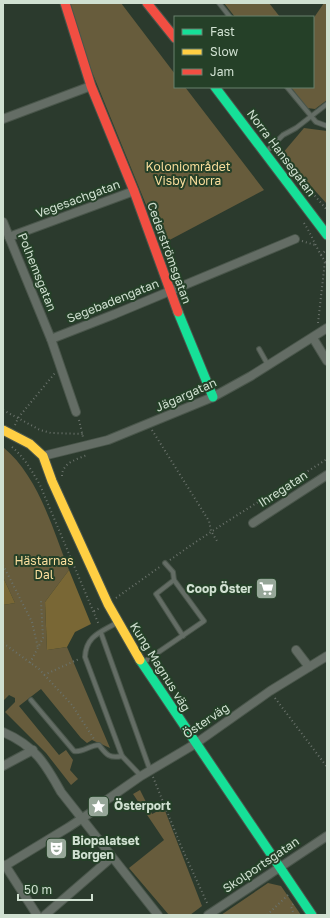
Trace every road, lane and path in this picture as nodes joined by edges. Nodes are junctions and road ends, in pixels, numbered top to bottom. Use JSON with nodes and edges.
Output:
{"nodes":[{"id":1,"x":65,"y":3,"type":"edge"},
{"id":2,"x":147,"y":3,"type":"edge"},
{"id":3,"x":219,"y":3,"type":"edge"},
{"id":4,"x":229,"y":16,"type":"edge"},
{"id":5,"x":174,"y":37,"type":"edge"},
{"id":6,"x":91,"y":86,"type":"junction"},
{"id":7,"x":216,"y":88,"type":"edge"},
{"id":8,"x":288,"y":88,"type":"edge"},
{"id":9,"x":327,"y":104,"type":"edge"},
{"id":10,"x":310,"y":117,"type":"junction"},
{"id":11,"x":3,"y":119,"type":"edge"},
{"id":12,"x":327,"y":126,"type":"edge"},
{"id":13,"x":266,"y":152,"type":"junction"},
{"id":14,"x":134,"y":192,"type":"junction"},
{"id":15,"x":3,"y":222,"type":"edge"},
{"id":16,"x":326,"y":231,"type":"edge"},
{"id":17,"x":9,"y":237,"type":"junction"},
{"id":18,"x":295,"y":239,"type":"joint"},
{"id":19,"x":315,"y":245,"type":"dead end"},
{"id":20,"x":327,"y":250,"type":"edge"},
{"id":21,"x":321,"y":255,"type":"dead end"},
{"id":22,"x":325,"y":261,"type":"dead end"},
{"id":23,"x":169,"y":292,"type":"junction"},
{"id":24,"x":318,"y":323,"type":"dead end"},
{"id":25,"x":327,"y":328,"type":"edge"},
{"id":26,"x":313,"y":338,"type":"junction"},
{"id":27,"x":51,"y":339,"type":"junction"},
{"id":28,"x":259,"y":349,"type":"dead end"},
{"id":29,"x":327,"y":361,"type":"edge"},
{"id":30,"x":268,"y":365,"type":"junction"},
{"id":31,"x":62,"y":369,"type":"junction"},
{"id":32,"x":213,"y":397,"type":"junction"},
{"id":33,"x":3,"y":410,"type":"edge"},
{"id":34,"x":76,"y":412,"type":"joint"},
{"id":35,"x":18,"y":418,"type":"junction"},
{"id":36,"x":149,"y":424,"type":"junction"},
{"id":37,"x":7,"y":432,"type":"edge"},
{"id":38,"x":83,"y":434,"type":"junction"},
{"id":39,"x":85,"y":446,"type":"junction"},
{"id":40,"x":43,"y":456,"type":"junction"},
{"id":41,"x":327,"y":459,"type":"edge"},
{"id":42,"x":327,"y":475,"type":"edge"},
{"id":43,"x":62,"y":479,"type":"dead end"},
{"id":44,"x":253,"y":523,"type":"dead end"},
{"id":45,"x":211,"y":531,"type":"junction"},
{"id":46,"x":217,"y":541,"type":"dead end"},
{"id":47,"x":165,"y":563,"type":"junction"},
{"id":48,"x":3,"y":565,"type":"edge"},
{"id":49,"x":174,"y":580,"type":"junction"},
{"id":50,"x":110,"y":600,"type":"junction"},
{"id":51,"x":41,"y":601,"type":"dead end"},
{"id":52,"x":94,"y":611,"type":"junction"},
{"id":53,"x":118,"y":622,"type":"junction"},
{"id":54,"x":101,"y":633,"type":"junction"},
{"id":55,"x":183,"y":636,"type":"junction"},
{"id":56,"x":3,"y":643,"type":"edge"},
{"id":57,"x":38,"y":648,"type":"junction"},
{"id":58,"x":296,"y":650,"type":"dead end"},
{"id":59,"x":327,"y":656,"type":"edge"},
{"id":60,"x":75,"y":661,"type":"dead end"},
{"id":61,"x":30,"y":663,"type":"junction"},
{"id":62,"x":142,"y":663,"type":"junction"},
{"id":63,"x":309,"y":667,"type":"junction"},
{"id":64,"x":44,"y":675,"type":"junction"},
{"id":65,"x":270,"y":691,"type":"junction"},
{"id":66,"x":31,"y":700,"type":"dead end"},
{"id":67,"x":3,"y":732,"type":"edge"},
{"id":68,"x":195,"y":744,"type":"junction"},
{"id":69,"x":98,"y":745,"type":"junction"},
{"id":70,"x":33,"y":750,"type":"junction"},
{"id":71,"x":122,"y":756,"type":"junction"},
{"id":72,"x":3,"y":766,"type":"edge"},
{"id":73,"x":327,"y":767,"type":"edge"},
{"id":74,"x":150,"y":771,"type":"junction"},
{"id":75,"x":141,"y":776,"type":"junction"},
{"id":76,"x":98,"y":806,"type":"dead end"},
{"id":77,"x":90,"y":813,"type":"dead end"},
{"id":78,"x":82,"y":819,"type":"junction"},
{"id":79,"x":327,"y":836,"type":"edge"},
{"id":80,"x":111,"y":858,"type":"junction"},
{"id":81,"x":4,"y":866,"type":"edge"},
{"id":82,"x":280,"y":868,"type":"junction"},
{"id":83,"x":210,"y":914,"type":"edge"},
{"id":84,"x":37,"y":915,"type":"edge"},
{"id":85,"x":45,"y":915,"type":"edge"},
{"id":86,"x":158,"y":915,"type":"edge"},
{"id":87,"x":312,"y":915,"type":"edge"}],
"edges":[{"from":1,"to":6,"type":"street","name":"Cederströmsgatan"},
{"from":2,"to":5,"type":"street"},
{"from":3,"to":4,"type":"lane"},
{"from":6,"to":11,"type":"street"},
{"from":6,"to":14,"type":"street","name":"Cederströmsgatan"},
{"from":7,"to":13,"type":"street","name":"Norra Hansegatan"},
{"from":8,"to":10,"type":"lane"},
{"from":9,"to":10,"type":"lane"},
{"from":10,"to":12,"type":"lane"},
{"from":10,"to":13,"type":"lane"},
{"from":13,"to":16,"type":"street","name":"Norra Hansegatan"},
{"from":14,"to":17,"type":"street","name":"Vegesachgatan"},
{"from":14,"to":23,"type":"street","name":"Cederströmsgatan"},
{"from":15,"to":17,"type":"street","name":"Polhemsgatan"},
{"from":17,"to":27,"type":"street","name":"Polhemsgatan"},
{"from":18,"to":19,"type":"path"},
{"from":18,"to":23,"type":"street","name":"Segebadengatan"},
{"from":20,"to":21,"type":"path"},
{"from":22,"to":24,"type":"path"},
{"from":23,"to":27,"type":"street","name":"Segebadengatan"},
{"from":23,"to":32,"type":"street","name":"Cederströmsgatan"},
{"from":25,"to":26,"type":"street","name":"Jägargatan"},
{"from":26,"to":29,"type":"street"},
{"from":26,"to":30,"type":"street","name":"Jägargatan"},
{"from":27,"to":31,"type":"street","name":"Polhemsgatan"},
{"from":28,"to":30,"type":"lane"},
{"from":30,"to":32,"type":"street","name":"Jägargatan"},
{"from":31,"to":34,"type":"street","name":"Polhemsgatan"},
{"from":31,"to":35,"type":"path"},
{"from":32,"to":36,"type":"street","name":"Jägargatan"},
{"from":33,"to":35,"type":"path"},
{"from":34,"to":38,"type":"path"},
{"from":35,"to":37,"type":"path"},
{"from":35,"to":38,"type":"path"},
{"from":36,"to":39,"type":"street","name":"Jägargatan"},
{"from":36,"to":45,"type":"path"},
{"from":37,"to":40,"type":"street"},
{"from":37,"to":52,"type":"path"},
{"from":38,"to":39,"type":"path"},
{"from":39,"to":40,"type":"street","name":"Jägargatan"},
{"from":39,"to":43,"type":"path"},
{"from":40,"to":50,"type":"street","name":"Kung Magnus väg"},
{"from":41,"to":45,"type":"path"},
{"from":42,"to":44,"type":"street","name":"Ihregatan"},
{"from":45,"to":46,"type":"path"},
{"from":45,"to":47,"type":"path"},
{"from":47,"to":49,"type":"lane"},
{"from":47,"to":50,"type":"path"},
{"from":48,"to":57,"type":"path"},
{"from":49,"to":55,"type":"lane"},
{"from":49,"to":55,"type":"lane"},
{"from":50,"to":52,"type":"path"},
{"from":50,"to":53,"type":"street","name":"Kung Magnus väg"},
{"from":51,"to":57,"type":"path"},
{"from":52,"to":54,"type":"path"},
{"from":53,"to":54,"type":"lane"},
{"from":53,"to":62,"type":"street","name":"Kung Magnus väg"},
{"from":54,"to":71,"type":"lane"},
{"from":54,"to":74,"type":"lane"},
{"from":55,"to":62,"type":"lane"},
{"from":56,"to":61,"type":"path"},
{"from":57,"to":61,"type":"path"},
{"from":58,"to":63,"type":"street"},
{"from":59,"to":63,"type":"street","name":"Österväg"},
{"from":60,"to":64,"type":"path"},
{"from":61,"to":64,"type":"path"},
{"from":62,"to":68,"type":"street","name":"Kung Magnus väg"},
{"from":63,"to":65,"type":"street","name":"Österväg"},
{"from":64,"to":69,"type":"path"},
{"from":65,"to":68,"type":"street","name":"Österväg"},
{"from":65,"to":73,"type":"path"},
{"from":66,"to":69,"type":"lane"},
{"from":67,"to":70,"type":"street"},
{"from":68,"to":74,"type":"street","name":"Österväg"},
{"from":68,"to":82,"type":"street","name":"Kung Magnus väg"},
{"from":69,"to":71,"type":"lane"},
{"from":70,"to":72,"type":"street"},
{"from":70,"to":78,"type":"street"},
{"from":71,"to":75,"type":"lane"},
{"from":74,"to":75,"type":"street","name":"Österväg"},
{"from":74,"to":83,"type":"path"},
{"from":75,"to":76,"type":"street","name":"Österväg"},
{"from":77,"to":78,"type":"street"},
{"from":78,"to":80,"type":"street"},
{"from":78,"to":81,"type":"street"},
{"from":79,"to":82,"type":"street","name":"Skolportsgatan"},
{"from":80,"to":85,"type":"street"},
{"from":80,"to":86,"type":"street"},
{"from":81,"to":84,"type":"street"},
{"from":82,"to":83,"type":"street","name":"Skolportsgatan"},
{"from":82,"to":87,"type":"street","name":"Kung Magnus väg"}]}
